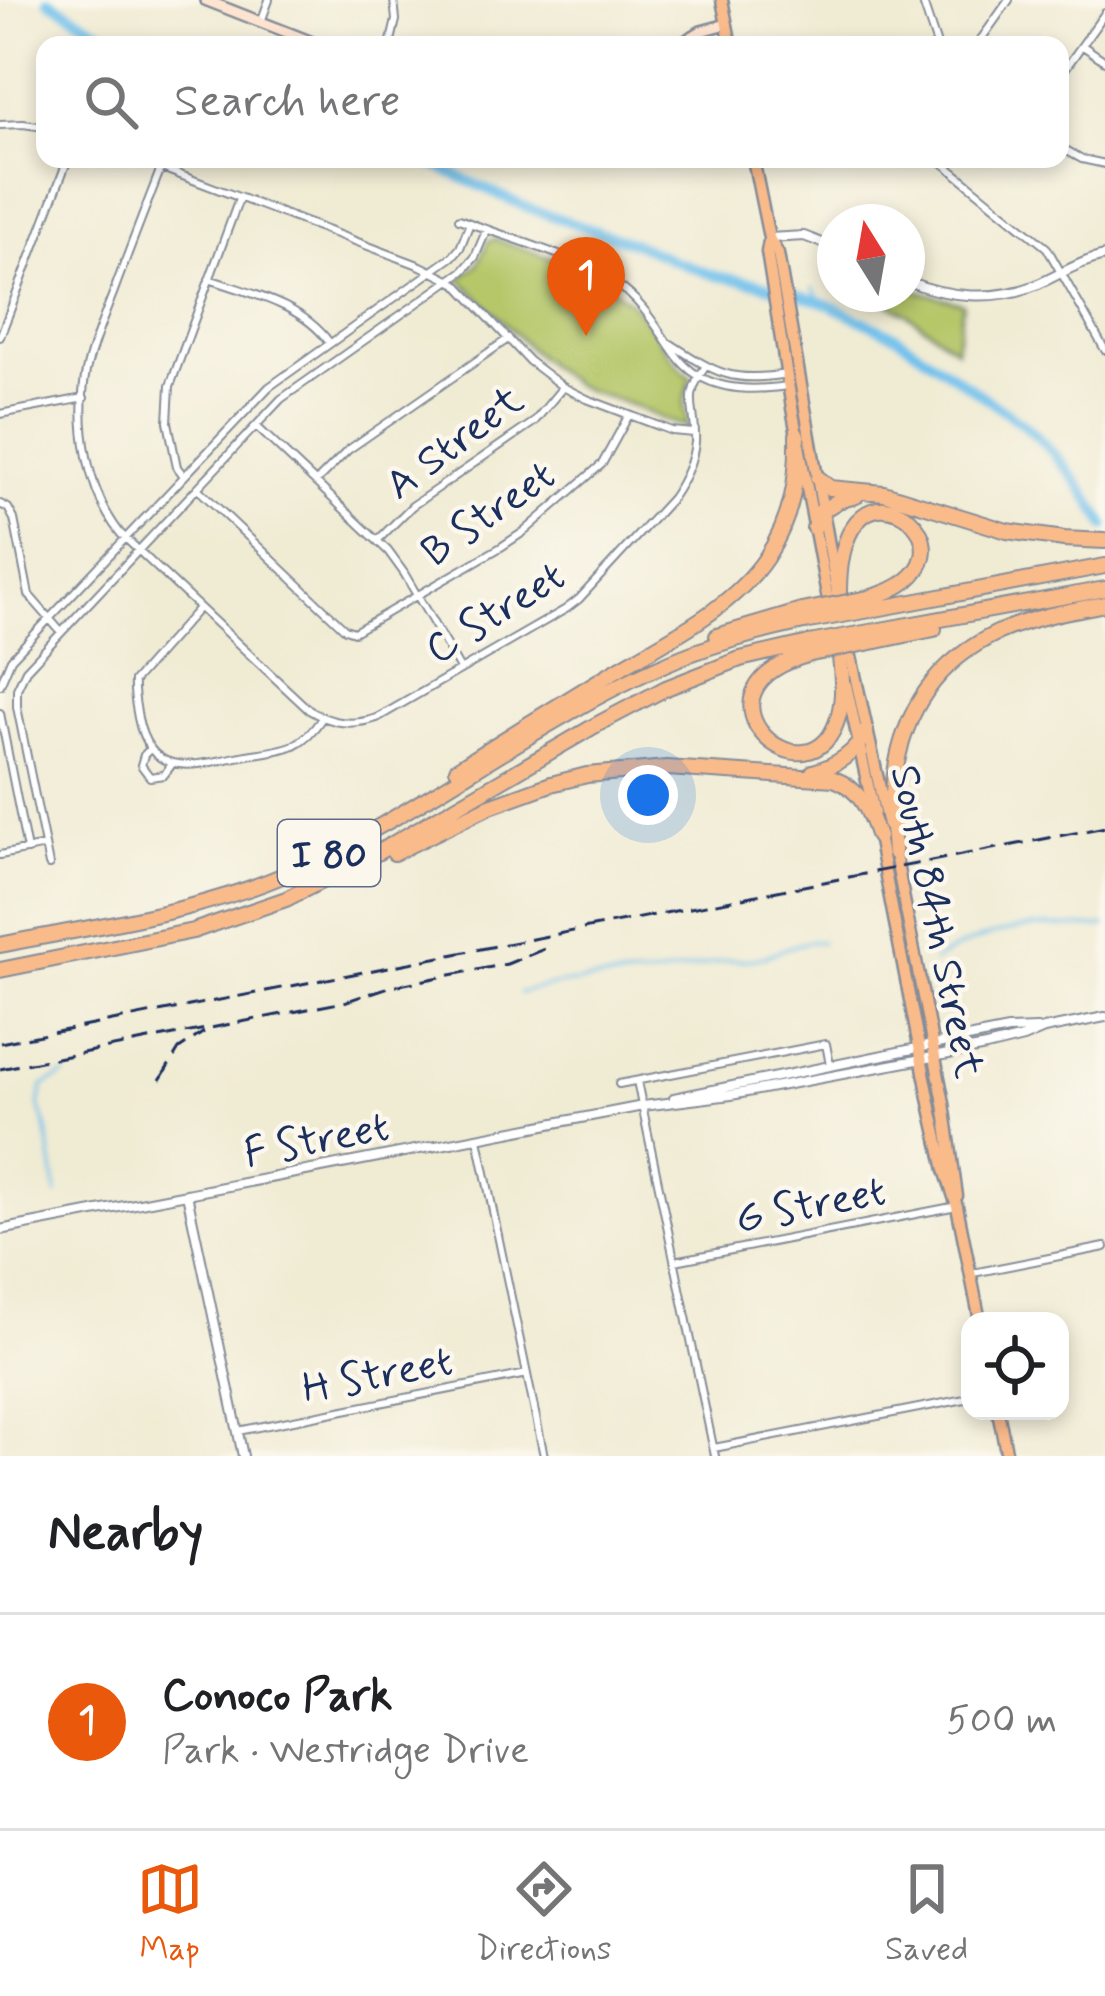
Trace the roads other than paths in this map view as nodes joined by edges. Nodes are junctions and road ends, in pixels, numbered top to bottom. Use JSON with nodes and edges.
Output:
{"nodes":[{"id":1,"x":205,"y":0,"type":"edge"},
{"id":2,"x":269,"y":0,"type":"edge"},
{"id":3,"x":394,"y":0,"type":"edge"},
{"id":4,"x":722,"y":0,"type":"edge"},
{"id":5,"x":922,"y":0,"type":"edge"},
{"id":6,"x":1009,"y":0,"type":"edge"},
{"id":7,"x":1105,"y":13,"type":"edge"},
{"id":8,"x":261,"y":22,"type":"junction"},
{"id":9,"x":727,"y":24,"type":"junction"},
{"id":10,"x":297,"y":36,"type":"edge"},
{"id":11,"x":393,"y":36,"type":"edge"},
{"id":12,"x":694,"y":36,"type":"edge"},
{"id":13,"x":729,"y":36,"type":"edge"},
{"id":14,"x":934,"y":36,"type":"edge"},
{"id":15,"x":983,"y":36,"type":"edge"},
{"id":16,"x":1082,"y":45,"type":"junction"},
{"id":17,"x":1105,"y":61,"type":"edge"},
{"id":18,"x":1069,"y":63,"type":"edge"},
{"id":19,"x":0,"y":125,"type":"edge"},
{"id":20,"x":36,"y":126,"type":"edge"},
{"id":21,"x":1069,"y":152,"type":"edge"},
{"id":22,"x":1105,"y":164,"type":"edge"},
{"id":23,"x":65,"y":168,"type":"edge"},
{"id":24,"x":160,"y":168,"type":"joint"},
{"id":25,"x":754,"y":168,"type":"edge"},
{"id":26,"x":949,"y":168,"type":"edge"},
{"id":27,"x":239,"y":199,"type":"junction"},
{"id":28,"x":459,"y":219,"type":"dead end"},
{"id":29,"x":470,"y":224,"type":"junction"},
{"id":30,"x":487,"y":229,"type":"junction"},
{"id":31,"x":817,"y":241,"type":"edge"},
{"id":32,"x":772,"y":248,"type":"junction"},
{"id":33,"x":1105,"y":256,"type":"edge"},
{"id":34,"x":432,"y":272,"type":"junction"},
{"id":35,"x":1063,"y":272,"type":"junction"},
{"id":36,"x":209,"y":278,"type":"junction"},
{"id":37,"x":450,"y":281,"type":"junction"},
{"id":38,"x":925,"y":286,"type":"edge"},
{"id":39,"x":0,"y":337,"type":"edge"},
{"id":40,"x":508,"y":339,"type":"junction"},
{"id":41,"x":329,"y":342,"type":"junction"},
{"id":42,"x":668,"y":342,"type":"junction"},
{"id":43,"x":1105,"y":350,"type":"edge"},
{"id":44,"x":706,"y":366,"type":"junction"},
{"id":45,"x":698,"y":376,"type":"junction"},
{"id":46,"x":793,"y":380,"type":"junction"},
{"id":47,"x":563,"y":386,"type":"junction"},
{"id":48,"x":84,"y":398,"type":"junction"},
{"id":49,"x":0,"y":414,"type":"edge"},
{"id":50,"x":629,"y":415,"type":"junction"},
{"id":51,"x":256,"y":426,"type":"junction"},
{"id":52,"x":694,"y":433,"type":"junction"},
{"id":53,"x":797,"y":436,"type":"junction"},
{"id":54,"x":184,"y":476,"type":"junction"},
{"id":55,"x":818,"y":478,"type":"junction"},
{"id":56,"x":316,"y":482,"type":"junction"},
{"id":57,"x":197,"y":488,"type":"junction"},
{"id":58,"x":897,"y":497,"type":"junction"},
{"id":59,"x":0,"y":504,"type":"edge"},
{"id":60,"x":824,"y":509,"type":"junction"},
{"id":61,"x":814,"y":528,"type":"junction"},
{"id":62,"x":125,"y":538,"type":"junction"},
{"id":63,"x":378,"y":541,"type":"junction"},
{"id":64,"x":1105,"y":541,"type":"edge"},
{"id":65,"x":138,"y":550,"type":"junction"},
{"id":66,"x":1105,"y":566,"type":"edge"},
{"id":67,"x":1105,"y":590,"type":"edge"},
{"id":68,"x":417,"y":596,"type":"junction"},
{"id":69,"x":835,"y":598,"type":"junction"},
{"id":70,"x":1094,"y":601,"type":"edge"},
{"id":71,"x":869,"y":604,"type":"junction"},
{"id":72,"x":199,"y":608,"type":"junction"},
{"id":73,"x":49,"y":619,"type":"junction"},
{"id":74,"x":61,"y":632,"type":"junction"},
{"id":75,"x":810,"y":649,"type":"junction"},
{"id":76,"x":843,"y":654,"type":"joint"},
{"id":77,"x":460,"y":670,"type":"junction"},
{"id":78,"x":0,"y":685,"type":"edge"},
{"id":79,"x":0,"y":713,"type":"edge"},
{"id":80,"x":322,"y":718,"type":"junction"},
{"id":81,"x":862,"y":739,"type":"junction"},
{"id":82,"x":150,"y":749,"type":"junction"},
{"id":83,"x":172,"y":764,"type":"junction"},
{"id":84,"x":790,"y":774,"type":"junction"},
{"id":85,"x":878,"y":837,"type":"junction"},
{"id":86,"x":45,"y":846,"type":"junction"},
{"id":87,"x":27,"y":850,"type":"junction"},
{"id":88,"x":894,"y":852,"type":"junction"},
{"id":89,"x":0,"y":855,"type":"edge"},
{"id":90,"x":365,"y":860,"type":"junction"},
{"id":91,"x":49,"y":865,"type":"dead end"},
{"id":92,"x":304,"y":866,"type":"junction"},
{"id":93,"x":0,"y":944,"type":"edge"},
{"id":94,"x":0,"y":970,"type":"edge"},
{"id":95,"x":1105,"y":1017,"type":"edge"},
{"id":96,"x":927,"y":1052,"type":"junction"},
{"id":97,"x":830,"y":1065,"type":"junction"},
{"id":98,"x":638,"y":1081,"type":"junction"},
{"id":99,"x":619,"y":1084,"type":"dead end"},
{"id":100,"x":643,"y":1106,"type":"junction"},
{"id":101,"x":478,"y":1138,"type":"junction"},
{"id":102,"x":187,"y":1194,"type":"junction"},
{"id":103,"x":957,"y":1205,"type":"junction"},
{"id":104,"x":0,"y":1230,"type":"edge"},
{"id":105,"x":1105,"y":1246,"type":"edge"},
{"id":106,"x":675,"y":1261,"type":"junction"},
{"id":107,"x":971,"y":1273,"type":"junction"},
{"id":108,"x":978,"y":1312,"type":"edge"},
{"id":109,"x":526,"y":1374,"type":"junction"},
{"id":110,"x":961,"y":1400,"type":"edge"},
{"id":111,"x":1000,"y":1420,"type":"edge"},
{"id":112,"x":238,"y":1431,"type":"junction"},
{"id":113,"x":714,"y":1452,"type":"edge"},
{"id":114,"x":243,"y":1456,"type":"edge"},
{"id":115,"x":544,"y":1456,"type":"edge"},
{"id":116,"x":1007,"y":1456,"type":"edge"}],
"edges":[{"from":1,"to":8,"type":"main road"},
{"from":2,"to":8,"type":"street"},
{"from":3,"to":11,"type":"street"},
{"from":4,"to":9,"type":"main road"},
{"from":5,"to":14,"type":"street"},
{"from":6,"to":15,"type":"street"},
{"from":7,"to":16,"type":"street"},
{"from":8,"to":10,"type":"main road"},
{"from":9,"to":12,"type":"main road"},
{"from":9,"to":13,"type":"main road"},
{"from":16,"to":17,"type":"street"},
{"from":16,"to":18,"type":"street"},
{"from":19,"to":20,"type":"street"},
{"from":21,"to":22,"type":"street"},
{"from":23,"to":39,"type":"street"},
{"from":24,"to":27,"type":"street"},
{"from":24,"to":48,"type":"street"},
{"from":25,"to":32,"type":"main road"},
{"from":26,"to":35,"type":"street"},
{"from":27,"to":34,"type":"street"},
{"from":27,"to":36,"type":"street"},
{"from":28,"to":29,"type":"street"},
{"from":29,"to":30,"type":"street"},
{"from":29,"to":34,"type":"street"},
{"from":30,"to":37,"type":"street"},
{"from":30,"to":42,"type":"street"},
{"from":31,"to":32,"type":"street"},
{"from":32,"to":46,"type":"main road"},
{"from":33,"to":35,"type":"street"},
{"from":34,"to":37,"type":"street"},
{"from":34,"to":41,"type":"street"},
{"from":35,"to":38,"type":"street"},
{"from":35,"to":43,"type":"street"},
{"from":36,"to":41,"type":"street"},
{"from":36,"to":54,"type":"street"},
{"from":37,"to":40,"type":"street"},
{"from":37,"to":51,"type":"street"},
{"from":40,"to":47,"type":"street"},
{"from":40,"to":56,"type":"street"},
{"from":41,"to":54,"type":"street"},
{"from":42,"to":44,"type":"street"},
{"from":42,"to":45,"type":"street"},
{"from":44,"to":45,"type":"street"},
{"from":44,"to":46,"type":"street"},
{"from":45,"to":46,"type":"street"},
{"from":45,"to":52,"type":"street","name":"C Street"},
{"from":46,"to":53,"type":"main road"},
{"from":46,"to":55,"type":"main road"},
{"from":47,"to":50,"type":"street"},
{"from":47,"to":63,"type":"street","name":"A Street"},
{"from":48,"to":49,"type":"street"},
{"from":48,"to":62,"type":"street"},
{"from":50,"to":52,"type":"street"},
{"from":50,"to":68,"type":"street","name":"B Street"},
{"from":51,"to":56,"type":"street"},
{"from":51,"to":57,"type":"street"},
{"from":52,"to":77,"type":"street","name":"C Street"},
{"from":53,"to":61,"type":"main road"},
{"from":53,"to":92,"type":"highway"},
{"from":54,"to":62,"type":"street"},
{"from":55,"to":58,"type":"highway"},
{"from":55,"to":60,"type":"main road"},
{"from":56,"to":63,"type":"street"},
{"from":57,"to":65,"type":"street"},
{"from":57,"to":68,"type":"street","name":"B Street"},
{"from":58,"to":60,"type":"highway"},
{"from":58,"to":64,"type":"highway"},
{"from":59,"to":73,"type":"street"},
{"from":60,"to":61,"type":"highway"},
{"from":60,"to":69,"type":"main road"},
{"from":61,"to":69,"type":"main road"},
{"from":62,"to":65,"type":"street"},
{"from":62,"to":73,"type":"street"},
{"from":63,"to":68,"type":"street"},
{"from":65,"to":72,"type":"street"},
{"from":65,"to":74,"type":"street"},
{"from":66,"to":71,"type":"highway","number":"I 80"},
{"from":67,"to":70,"type":"highway","number":"I 80"},
{"from":68,"to":77,"type":"street"},
{"from":69,"to":71,"type":"highway"},
{"from":70,"to":75,"type":"highway","number":"I 80","bridge":true},
{"from":70,"to":88,"type":"highway"},
{"from":71,"to":92,"type":"highway","number":"I 80","bridge":true},
{"from":72,"to":80,"type":"street"},
{"from":72,"to":82,"type":"street"},
{"from":73,"to":74,"type":"street"},
{"from":73,"to":78,"type":"street"},
{"from":74,"to":86,"type":"street"},
{"from":75,"to":76,"type":"highway"},
{"from":75,"to":90,"type":"highway","number":"I 80"},
{"from":76,"to":81,"type":"main road","name":"South 84th Street"},
{"from":77,"to":80,"type":"street","name":"C Street"},
{"from":79,"to":87,"type":"street"},
{"from":80,"to":83,"type":"street"},
{"from":81,"to":84,"type":"highway"},
{"from":81,"to":85,"type":"main road","name":"South 84th Street"},
{"from":81,"to":88,"type":"main road","name":"South 84th Street"},
{"from":82,"to":83,"type":"street"},
{"from":82,"to":83,"type":"street"},
{"from":84,"to":85,"type":"highway"},
{"from":84,"to":90,"type":"highway"},
{"from":85,"to":96,"type":"main road","name":"South 84th Street"},
{"from":86,"to":87,"type":"street"},
{"from":86,"to":91,"type":"street"},
{"from":87,"to":89,"type":"street"},
{"from":88,"to":96,"type":"main road","name":"South 84th Street"},
{"from":90,"to":94,"type":"highway","number":"I 80"},
{"from":92,"to":93,"type":"highway","number":"I 80"},
{"from":95,"to":96,"type":"street","name":"F Street"},
{"from":96,"to":97,"type":"street","name":"F Street"},
{"from":96,"to":100,"type":"street","name":"F Street"},
{"from":96,"to":103,"type":"main road","name":"South 84th Street"},
{"from":97,"to":98,"type":"street"},
{"from":97,"to":100,"type":"street","name":"F Street"},
{"from":98,"to":99,"type":"street"},
{"from":98,"to":100,"type":"street"},
{"from":100,"to":101,"type":"street","name":"F Street"},
{"from":100,"to":106,"type":"street"},
{"from":101,"to":102,"type":"street","name":"F Street"},
{"from":101,"to":109,"type":"street"},
{"from":102,"to":104,"type":"street","name":"F Street"},
{"from":102,"to":112,"type":"street"},
{"from":103,"to":106,"type":"street","name":"G Street"},
{"from":103,"to":107,"type":"main road","name":"South 84th Street"},
{"from":105,"to":107,"type":"street"},
{"from":106,"to":113,"type":"street"},
{"from":107,"to":108,"type":"main road","name":"South 84th Street"},
{"from":109,"to":112,"type":"street","name":"H Street"},
{"from":109,"to":115,"type":"street"},
{"from":110,"to":113,"type":"street"},
{"from":111,"to":116,"type":"main road"},
{"from":112,"to":114,"type":"street"}]}
